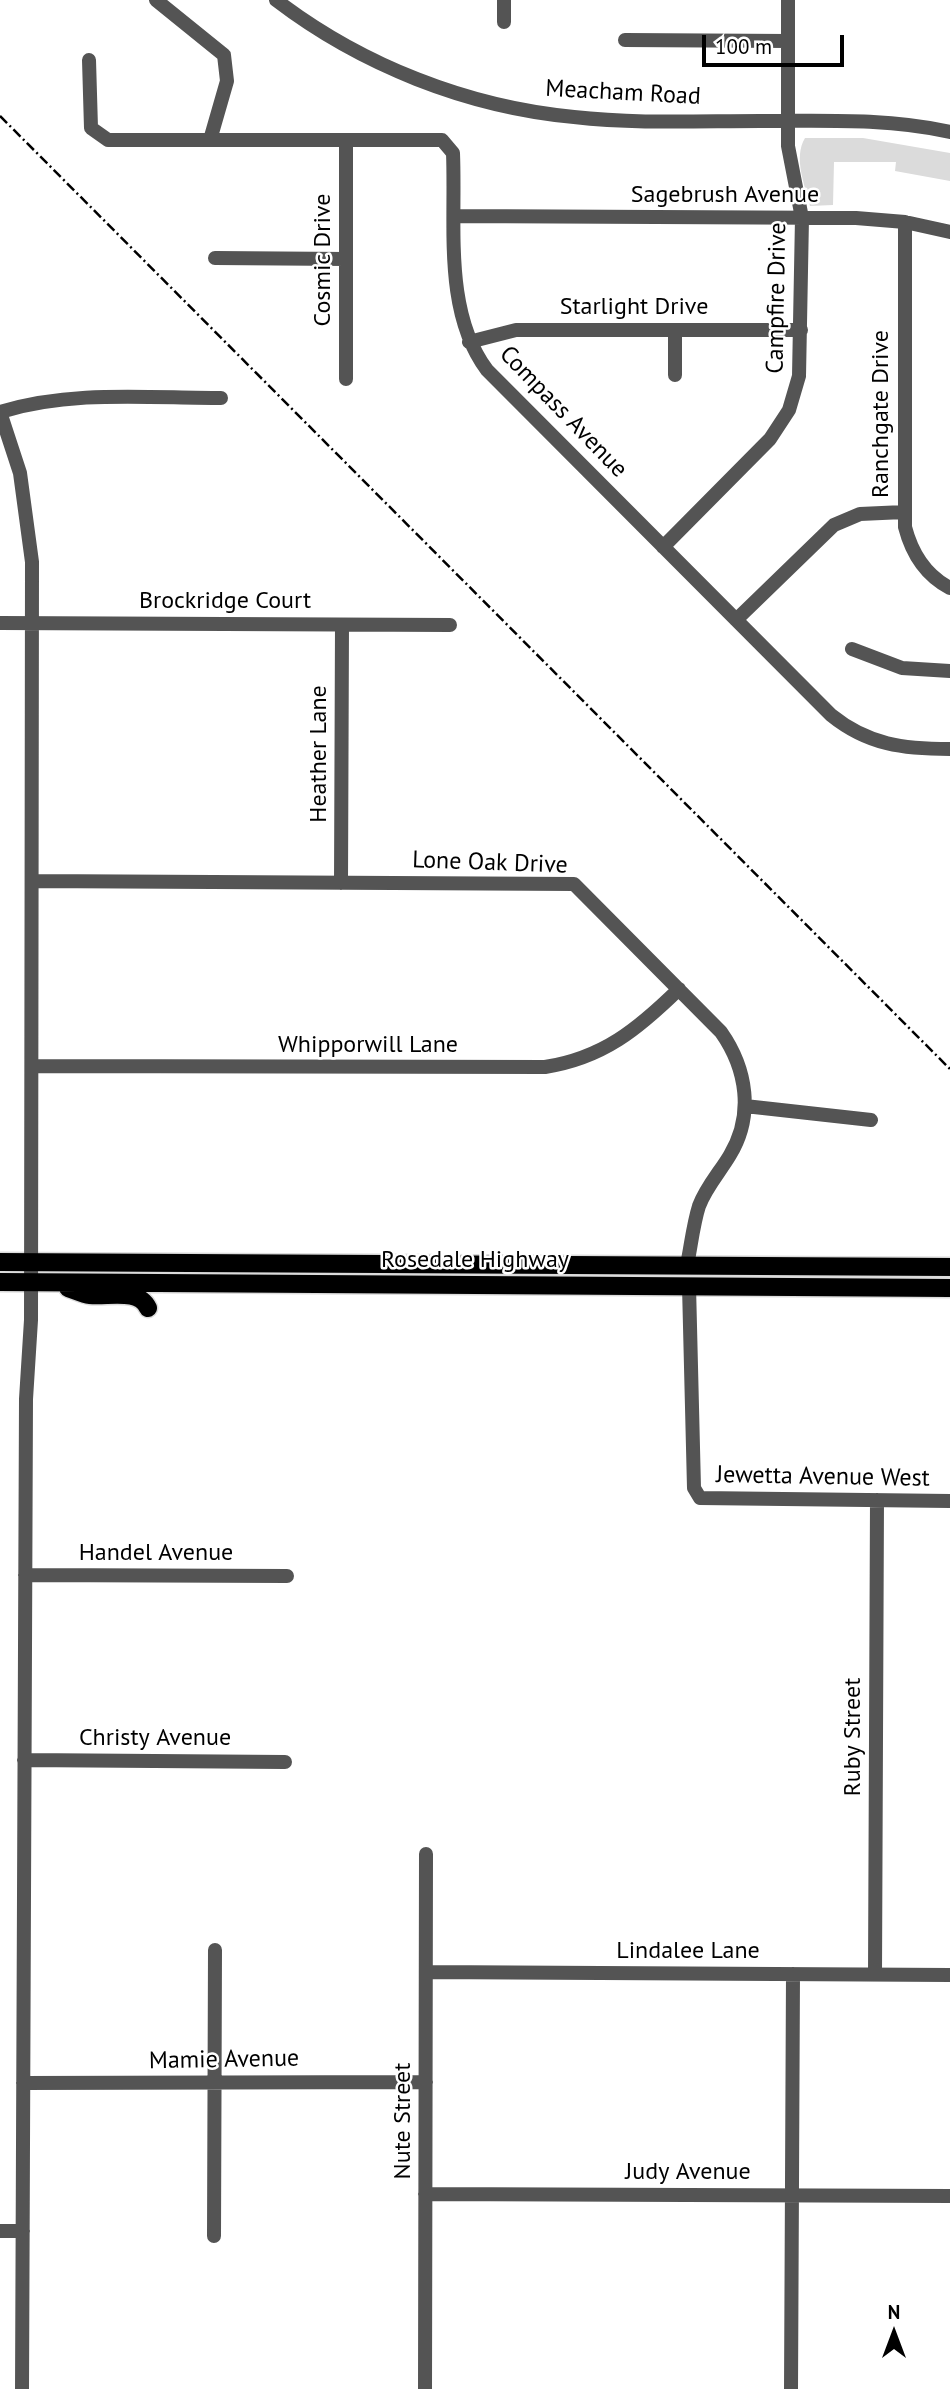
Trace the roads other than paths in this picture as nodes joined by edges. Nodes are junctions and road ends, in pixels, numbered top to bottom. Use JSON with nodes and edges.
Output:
{"nodes":[{"id":1,"x":156,"y":0,"type":"edge"},
{"id":2,"x":276,"y":0,"type":"edge"},
{"id":3,"x":504,"y":0,"type":"edge"},
{"id":4,"x":788,"y":0,"type":"edge"},
{"id":5,"x":504,"y":22,"type":"dead end"},
{"id":6,"x":625,"y":40,"type":"dead end"},
{"id":7,"x":788,"y":41,"type":"junction"},
{"id":8,"x":89,"y":60,"type":"dead end"},
{"id":9,"x":788,"y":121,"type":"junction"},
{"id":10,"x":950,"y":132,"type":"edge"},
{"id":11,"x":210,"y":140,"type":"junction"},
{"id":12,"x":346,"y":141,"type":"junction"},
{"id":13,"x":456,"y":216,"type":"junction"},
{"id":14,"x":802,"y":218,"type":"junction"},
{"id":15,"x":905,"y":222,"type":"junction"},
{"id":16,"x":950,"y":232,"type":"edge"},
{"id":17,"x":215,"y":258,"type":"dead end"},
{"id":18,"x":346,"y":259,"type":"junction"},
{"id":19,"x":675,"y":330,"type":"junction"},
{"id":20,"x":801,"y":330,"type":"junction"},
{"id":21,"x":469,"y":342,"type":"junction"},
{"id":22,"x":675,"y":375,"type":"dead end"},
{"id":23,"x":346,"y":379,"type":"dead end"},
{"id":24,"x":221,"y":398,"type":"dead end"},
{"id":25,"x":0,"y":412,"type":"edge"},
{"id":26,"x":904,"y":512,"type":"junction"},
{"id":27,"x":663,"y":547,"type":"junction"},
{"id":28,"x":950,"y":589,"type":"edge"},
{"id":29,"x":736,"y":620,"type":"junction"},
{"id":30,"x":0,"y":623,"type":"edge"},
{"id":31,"x":33,"y":623,"type":"junction"},
{"id":32,"x":342,"y":625,"type":"junction"},
{"id":33,"x":450,"y":625,"type":"dead end"},
{"id":34,"x":852,"y":649,"type":"dead end"},
{"id":35,"x":950,"y":671,"type":"edge"},
{"id":36,"x":950,"y":749,"type":"edge"},
{"id":37,"x":32,"y":881,"type":"junction"},
{"id":38,"x":341,"y":883,"type":"junction"},
{"id":39,"x":679,"y":989,"type":"junction"},
{"id":40,"x":32,"y":1066,"type":"junction"},
{"id":41,"x":745,"y":1106,"type":"junction"},
{"id":42,"x":871,"y":1120,"type":"dead end"},
{"id":43,"x":0,"y":1262,"type":"edge"},
{"id":44,"x":31,"y":1262,"type":"junction"},
{"id":45,"x":385,"y":1264,"type":"junction"},
{"id":46,"x":687,"y":1265,"type":"junction"},
{"id":47,"x":923,"y":1267,"type":"junction"},
{"id":48,"x":950,"y":1267,"type":"edge"},
{"id":49,"x":0,"y":1282,"type":"edge"},
{"id":50,"x":31,"y":1283,"type":"junction"},
{"id":51,"x":55,"y":1283,"type":"junction"},
{"id":52,"x":232,"y":1284,"type":"junction"},
{"id":53,"x":545,"y":1285,"type":"junction"},
{"id":54,"x":689,"y":1286,"type":"junction"},
{"id":55,"x":950,"y":1288,"type":"edge"},
{"id":56,"x":148,"y":1308,"type":"dead end"},
{"id":57,"x":877,"y":1500,"type":"junction"},
{"id":58,"x":950,"y":1501,"type":"edge"},
{"id":59,"x":25,"y":1575,"type":"junction"},
{"id":60,"x":287,"y":1576,"type":"dead end"},
{"id":61,"x":24,"y":1760,"type":"junction"},
{"id":62,"x":285,"y":1762,"type":"dead end"},
{"id":63,"x":426,"y":1854,"type":"dead end"},
{"id":64,"x":215,"y":1950,"type":"dead end"},
{"id":65,"x":426,"y":1972,"type":"junction"},
{"id":66,"x":793,"y":1974,"type":"junction"},
{"id":67,"x":875,"y":1974,"type":"junction"},
{"id":68,"x":950,"y":1975,"type":"edge"},
{"id":69,"x":426,"y":2082,"type":"junction"},
{"id":70,"x":23,"y":2083,"type":"junction"},
{"id":71,"x":215,"y":2084,"type":"junction"},
{"id":72,"x":425,"y":2194,"type":"junction"},
{"id":73,"x":792,"y":2195,"type":"junction"},
{"id":74,"x":950,"y":2196,"type":"edge"},
{"id":75,"x":0,"y":2231,"type":"edge"},
{"id":76,"x":23,"y":2231,"type":"junction"},
{"id":77,"x":214,"y":2236,"type":"dead end"},
{"id":78,"x":22,"y":2389,"type":"edge"},
{"id":79,"x":425,"y":2389,"type":"edge"},
{"id":80,"x":792,"y":2389,"type":"edge"}],
"edges":[{"from":1,"to":11,"type":"street"},
{"from":2,"to":9,"type":"street","name":"Meacham Road"},
{"from":3,"to":5,"type":"street"},
{"from":4,"to":7,"type":"street","name":"Campfire Drive"},
{"from":6,"to":7,"type":"street"},
{"from":7,"to":9,"type":"street","name":"Campfire Drive"},
{"from":8,"to":11,"type":"street","name":"Compass Avenue"},
{"from":9,"to":10,"type":"street","name":"Meacham Road"},
{"from":9,"to":14,"type":"street","name":"Campfire Drive"},
{"from":11,"to":12,"type":"street","name":"Compass Avenue"},
{"from":12,"to":13,"type":"street","name":"Compass Avenue"},
{"from":12,"to":18,"type":"street","name":"Cosmic Drive"},
{"from":13,"to":14,"type":"street","name":"Sagebrush Avenue"},
{"from":13,"to":21,"type":"street","name":"Compass Avenue"},
{"from":14,"to":15,"type":"street","name":"Sagebrush Avenue"},
{"from":14,"to":20,"type":"street","name":"Campfire Drive"},
{"from":15,"to":16,"type":"street","name":"Sagebrush Avenue"},
{"from":15,"to":26,"type":"street","name":"Ranchgate Drive"},
{"from":17,"to":18,"type":"street"},
{"from":18,"to":23,"type":"street","name":"Cosmic Drive"},
{"from":19,"to":20,"type":"street","name":"Starlight Drive"},
{"from":19,"to":21,"type":"street","name":"Starlight Drive"},
{"from":19,"to":22,"type":"street"},
{"from":20,"to":27,"type":"street","name":"Campfire Drive"},
{"from":21,"to":27,"type":"street","name":"Compass Avenue"},
{"from":24,"to":25,"type":"street"},
{"from":25,"to":31,"type":"street"},
{"from":26,"to":28,"type":"street","name":"Ranchgate Drive"},
{"from":26,"to":29,"type":"street"},
{"from":27,"to":29,"type":"street","name":"Compass Avenue"},
{"from":29,"to":36,"type":"street","name":"Compass Avenue"},
{"from":30,"to":31,"type":"street","name":"Brockridge Court"},
{"from":31,"to":32,"type":"street","name":"Brockridge Court"},
{"from":31,"to":37,"type":"street"},
{"from":32,"to":33,"type":"street","name":"Brockridge Court"},
{"from":32,"to":38,"type":"street","name":"Heather Lane"},
{"from":34,"to":35,"type":"street"},
{"from":37,"to":38,"type":"street","name":"Lone Oak Drive"},
{"from":37,"to":40,"type":"street"},
{"from":38,"to":39,"type":"street","name":"Lone Oak Drive"},
{"from":39,"to":40,"type":"street","name":"Whipporwill Lane"},
{"from":39,"to":41,"type":"street","name":"Lone Oak Drive"},
{"from":40,"to":44,"type":"street"},
{"from":41,"to":42,"type":"street"},
{"from":41,"to":46,"type":"street","name":"Lone Oak Drive"},
{"from":43,"to":44,"type":"main road","name":"Rosedale Highway"},
{"from":44,"to":45,"type":"main road","name":"Rosedale Highway"},
{"from":44,"to":50,"type":"street"},
{"from":45,"to":46,"type":"main road","name":"Rosedale Highway"},
{"from":45,"to":52,"type":"main road"},
{"from":46,"to":47,"type":"main road","name":"Rosedale Highway"},
{"from":46,"to":53,"type":"main road"},
{"from":47,"to":48,"type":"main road","name":"Rosedale Highway"},
{"from":47,"to":54,"type":"main road"},
{"from":49,"to":50,"type":"main road","name":"Rosedale Highway"},
{"from":50,"to":51,"type":"main road","name":"Rosedale Highway"},
{"from":50,"to":59,"type":"street"},
{"from":51,"to":52,"type":"main road","name":"Rosedale Highway"},
{"from":51,"to":56,"type":"main road"},
{"from":52,"to":53,"type":"main road","name":"Rosedale Highway"},
{"from":53,"to":54,"type":"main road","name":"Rosedale Highway"},
{"from":54,"to":55,"type":"main road","name":"Rosedale Highway"},
{"from":54,"to":57,"type":"street","name":"Jewetta Avenue West"},
{"from":57,"to":58,"type":"street","name":"Jewetta Avenue West"},
{"from":57,"to":67,"type":"street","name":"Ruby Street"},
{"from":59,"to":60,"type":"street","name":"Handel Avenue"},
{"from":59,"to":61,"type":"street"},
{"from":61,"to":62,"type":"street","name":"Christy Avenue"},
{"from":61,"to":70,"type":"street"},
{"from":63,"to":65,"type":"street","name":"Nute Street"},
{"from":64,"to":71,"type":"street"},
{"from":65,"to":66,"type":"street","name":"Lindalee Lane"},
{"from":65,"to":69,"type":"street","name":"Nute Street"},
{"from":66,"to":67,"type":"street","name":"Lindalee Lane"},
{"from":66,"to":73,"type":"street"},
{"from":67,"to":68,"type":"street","name":"Lindalee Lane"},
{"from":69,"to":71,"type":"street","name":"Mamie Avenue"},
{"from":69,"to":72,"type":"street","name":"Nute Street"},
{"from":70,"to":71,"type":"street","name":"Mamie Avenue"},
{"from":70,"to":76,"type":"street"},
{"from":71,"to":77,"type":"street"},
{"from":72,"to":73,"type":"street","name":"Judy Avenue"},
{"from":72,"to":79,"type":"street","name":"Nute Street"},
{"from":73,"to":74,"type":"street","name":"Judy Avenue"},
{"from":73,"to":80,"type":"street"},
{"from":75,"to":76,"type":"street"},
{"from":76,"to":78,"type":"street"}]}
